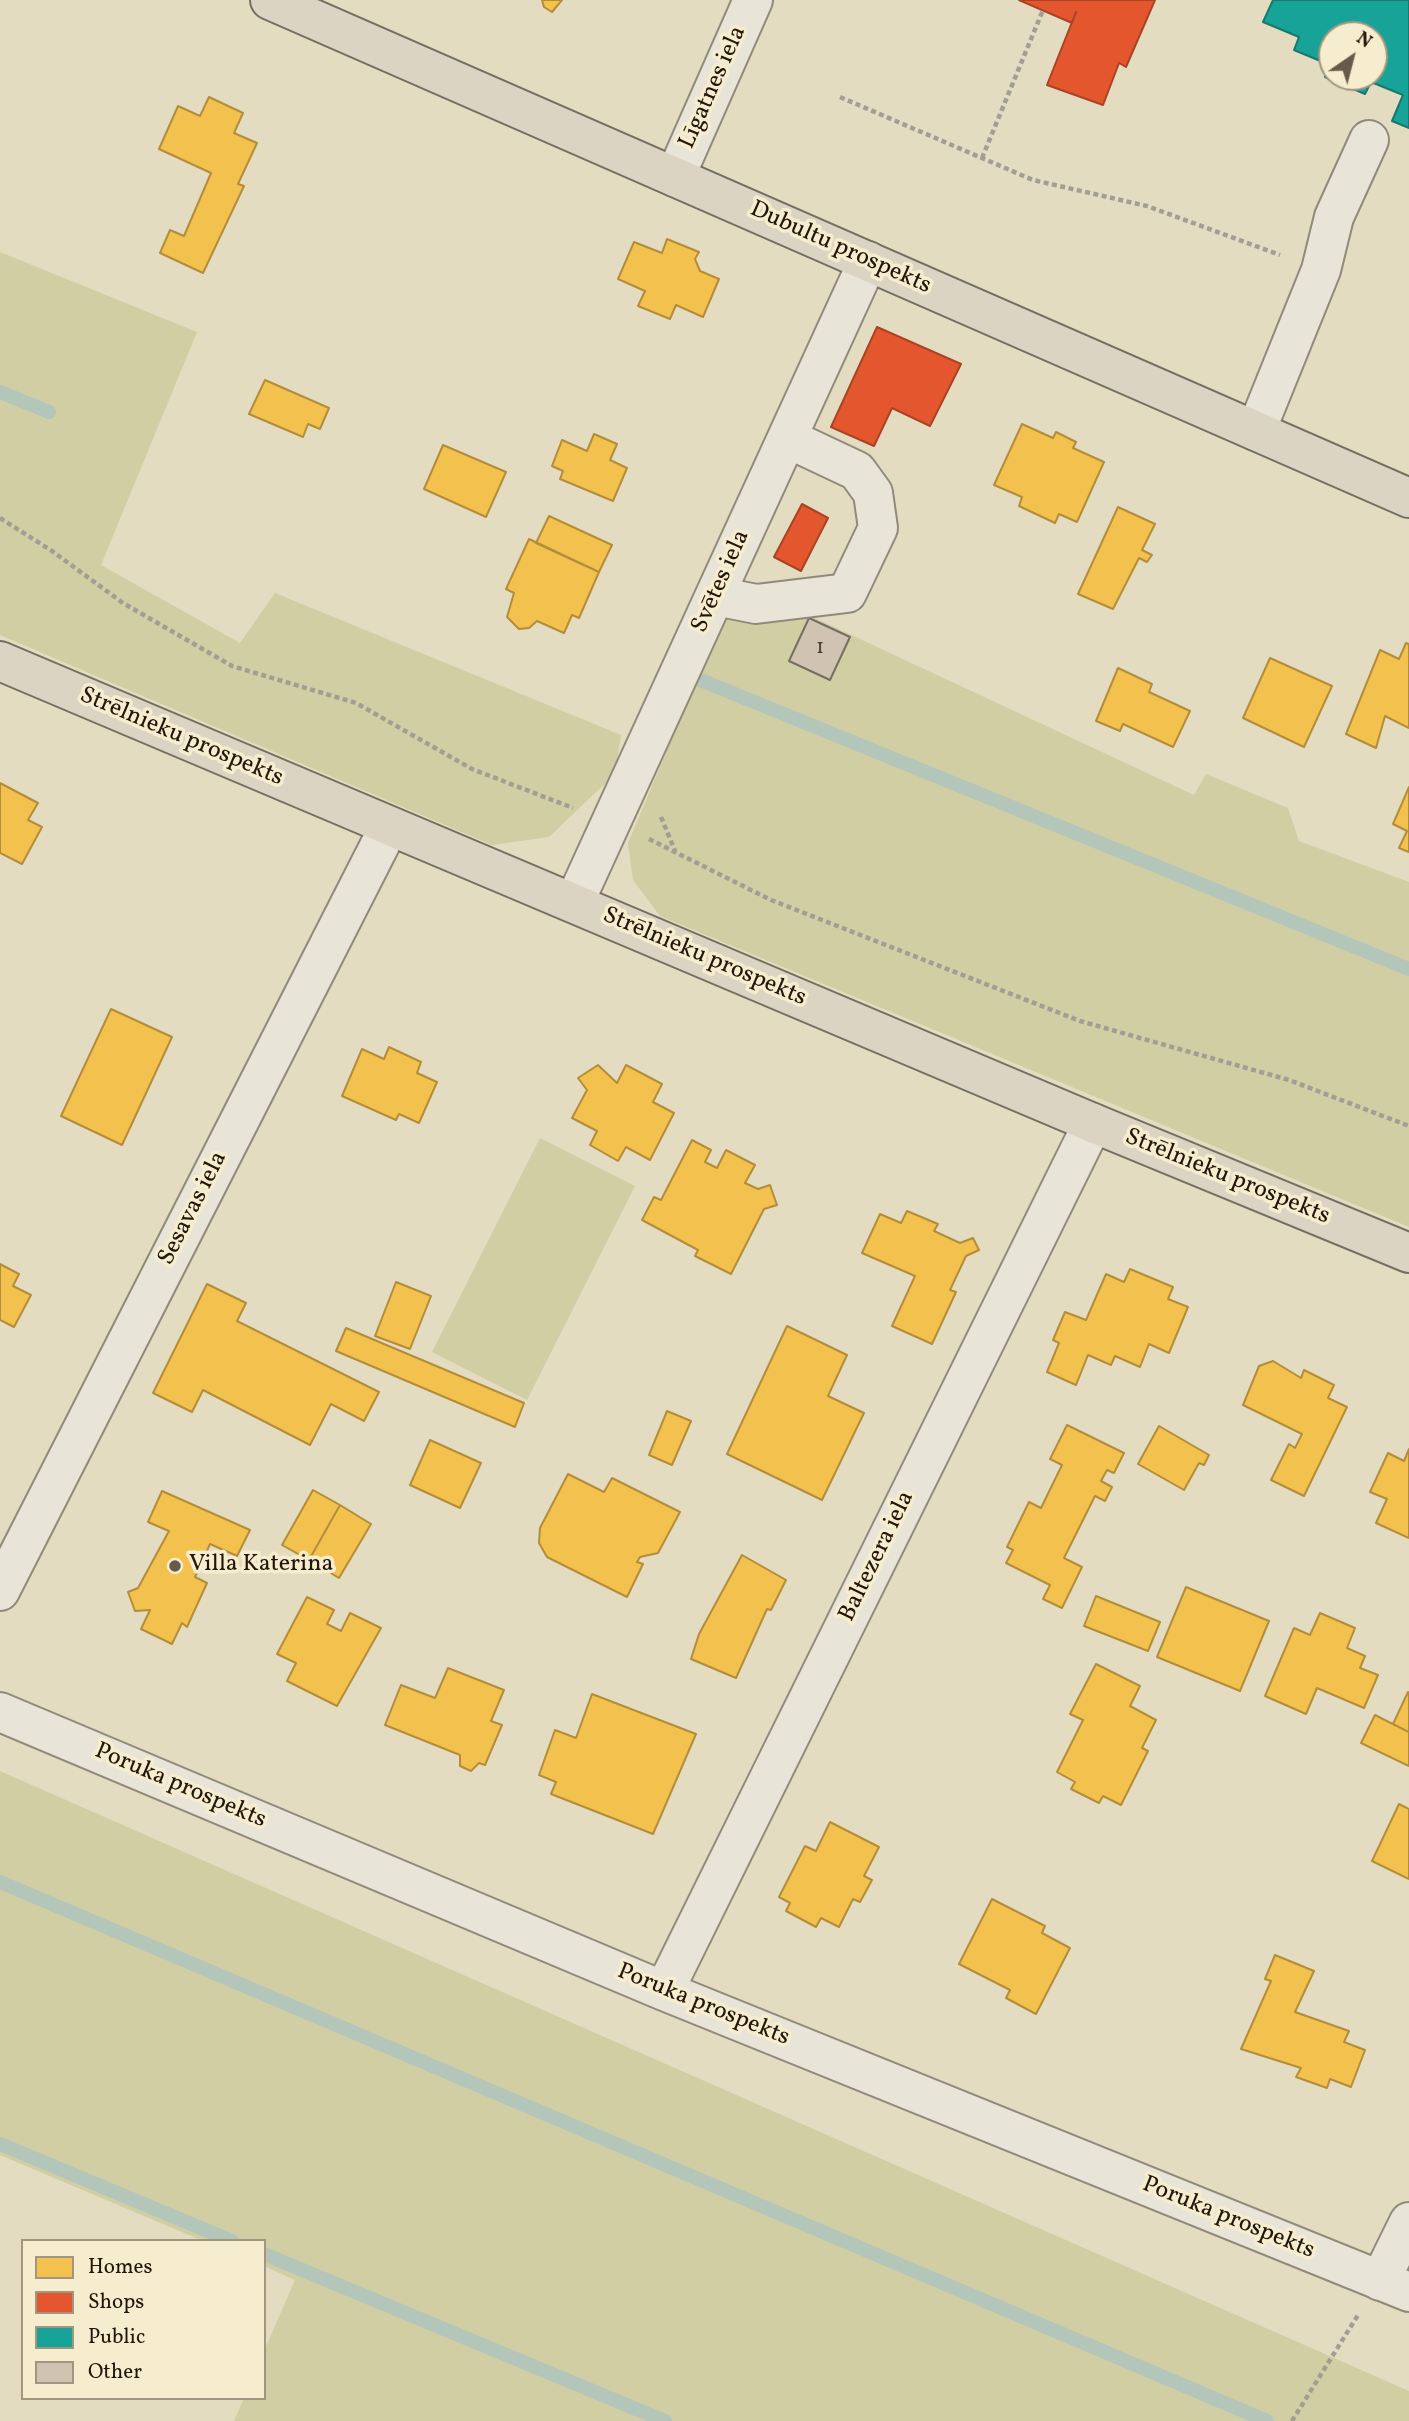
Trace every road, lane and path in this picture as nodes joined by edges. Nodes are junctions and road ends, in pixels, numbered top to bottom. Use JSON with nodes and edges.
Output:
{"nodes":[{"id":1,"x":270,"y":0,"type":"edge"},
{"id":2,"x":753,"y":0,"type":"edge"},
{"id":3,"x":1043,"y":10,"type":"dead end"},
{"id":4,"x":840,"y":97,"type":"dead end"},
{"id":5,"x":1369,"y":140,"type":"dead end"},
{"id":6,"x":982,"y":158,"type":"junction"},
{"id":7,"x":675,"y":177,"type":"junction"},
{"id":8,"x":868,"y":261,"type":"junction"},
{"id":9,"x":1321,"y":270,"type":"junction"},
{"id":10,"x":1256,"y":431,"type":"junction"},
{"id":11,"x":788,"y":438,"type":"junction"},
{"id":12,"x":1409,"y":498,"type":"edge"},
{"id":13,"x":0,"y":517,"type":"edge"},
{"id":14,"x":716,"y":596,"type":"junction"},
{"id":15,"x":0,"y":661,"type":"edge"},
{"id":16,"x":613,"y":821,"type":"junction"},
{"id":17,"x":389,"y":827,"type":"junction"},
{"id":18,"x":574,"y":903,"type":"junction"},
{"id":19,"x":1093,"y":1123,"type":"junction"},
{"id":20,"x":1409,"y":1126,"type":"edge"},
{"id":21,"x":1409,"y":1253,"type":"edge"},
{"id":22,"x":0,"y":1591,"type":"edge"},
{"id":23,"x":0,"y":1712,"type":"edge"},
{"id":24,"x":664,"y":1990,"type":"junction"},
{"id":25,"x":1409,"y":2222,"type":"edge"},
{"id":26,"x":1395,"y":2286,"type":"edge"},
{"id":27,"x":1292,"y":2421,"type":"edge"}],
"edges":[{"from":1,"to":7,"type":"main road","name":"Dubultu prospekts"},
{"from":2,"to":7,"type":"street","name":"Līgatnes iela"},
{"from":3,"to":6,"type":"path"},
{"from":4,"to":6,"type":"path"},
{"from":5,"to":9,"type":"street"},
{"from":6,"to":9,"type":"path"},
{"from":7,"to":8,"type":"main road","name":"Dubultu prospekts"},
{"from":8,"to":10,"type":"main road","name":"Dubultu prospekts"},
{"from":8,"to":11,"type":"street","name":"Svētes iela"},
{"from":9,"to":10,"type":"street"},
{"from":10,"to":12,"type":"main road","name":"Dubultu prospekts"},
{"from":11,"to":14,"type":"street","name":"Svētes iela"},
{"from":11,"to":14,"type":"street"},
{"from":13,"to":16,"type":"path"},
{"from":14,"to":16,"type":"street","name":"Svētes iela"},
{"from":15,"to":17,"type":"main road","name":"Strēlnieku prospekts"},
{"from":16,"to":18,"type":"street","name":"Svētes iela"},
{"from":16,"to":20,"type":"path"},
{"from":17,"to":18,"type":"main road","name":"Strēlnieku prospekts"},
{"from":17,"to":22,"type":"street","name":"Sesavas iela"},
{"from":18,"to":19,"type":"main road","name":"Strēlnieku prospekts"},
{"from":19,"to":21,"type":"main road","name":"Strēlnieku prospekts"},
{"from":19,"to":24,"type":"street","name":"Baltezera iela"},
{"from":23,"to":24,"type":"street","name":"Poruka prospekts"},
{"from":24,"to":26,"type":"street","name":"Poruka prospekts"},
{"from":25,"to":26,"type":"street"},
{"from":26,"to":27,"type":"path"}]}
